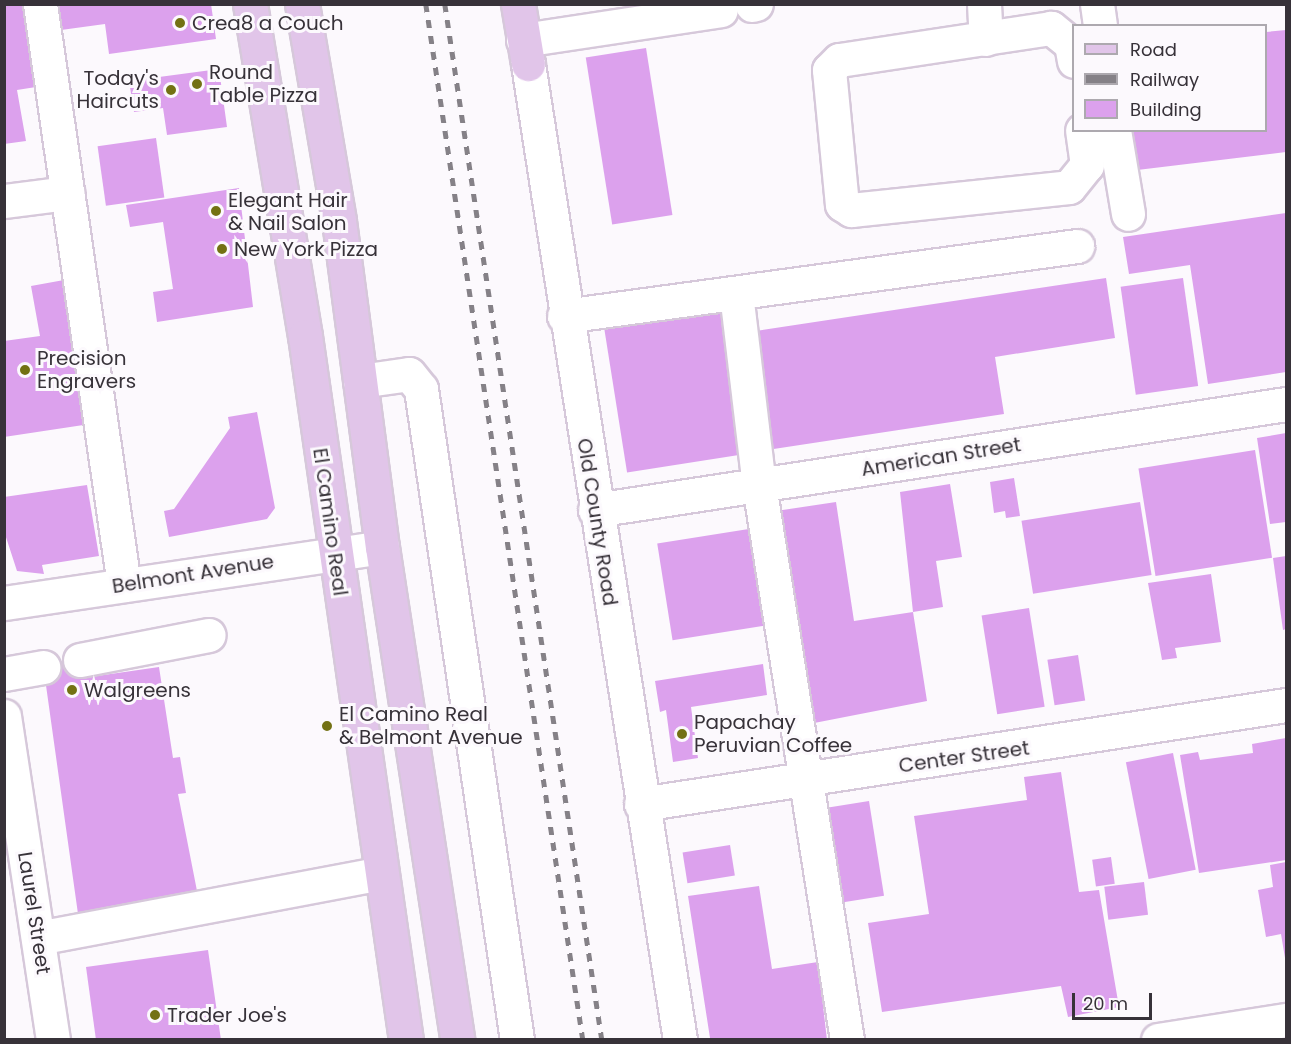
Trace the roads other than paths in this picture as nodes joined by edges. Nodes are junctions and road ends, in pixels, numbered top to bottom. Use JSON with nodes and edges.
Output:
{"nodes":[{"id":1,"x":40,"y":4,"type":"edge"},
{"id":2,"x":250,"y":4,"type":"edge"},
{"id":3,"x":302,"y":4,"type":"edge"},
{"id":4,"x":518,"y":4,"type":"edge"},
{"id":5,"x":984,"y":4,"type":"edge"},
{"id":6,"x":1097,"y":4,"type":"edge"},
{"id":7,"x":721,"y":10,"type":"dead end"},
{"id":8,"x":1100,"y":24,"type":"edge"},
{"id":9,"x":986,"y":39,"type":"junction"},
{"id":10,"x":1072,"y":50,"type":"edge"},
{"id":11,"x":526,"y":52,"type":"junction"},
{"id":12,"x":1082,"y":132,"type":"edge"},
{"id":13,"x":1114,"y":132,"type":"edge"},
{"id":14,"x":67,"y":193,"type":"junction"},
{"id":15,"x":4,"y":201,"type":"edge"},
{"id":16,"x":1128,"y":214,"type":"dead end"},
{"id":17,"x":1077,"y":246,"type":"dead end"},
{"id":18,"x":736,"y":293,"type":"junction"},
{"id":19,"x":564,"y":316,"type":"junction"},
{"id":20,"x":360,"y":381,"type":"junction"},
{"id":21,"x":1287,"y":404,"type":"edge"},
{"id":22,"x":759,"y":485,"type":"junction"},
{"id":23,"x":595,"y":510,"type":"junction"},
{"id":24,"x":382,"y":547,"type":"junction"},
{"id":25,"x":334,"y":551,"type":"junction"},
{"id":26,"x":124,"y":585,"type":"junction"},
{"id":27,"x":4,"y":603,"type":"edge"},
{"id":28,"x":209,"y":635,"type":"dead end"},
{"id":29,"x":80,"y":660,"type":"dead end"},
{"id":30,"x":43,"y":667,"type":"dead end"},
{"id":31,"x":4,"y":674,"type":"edge"},
{"id":32,"x":1287,"y":705,"type":"edge"},
{"id":33,"x":4,"y":716,"type":"edge"},
{"id":34,"x":804,"y":780,"type":"junction"},
{"id":35,"x":641,"y":804,"type":"junction"},
{"id":36,"x":381,"y":873,"type":"junction"},
{"id":37,"x":38,"y":938,"type":"junction"},
{"id":38,"x":1287,"y":1020,"type":"edge"},
{"id":39,"x":53,"y":1040,"type":"edge"},
{"id":40,"x":406,"y":1040,"type":"edge"},
{"id":41,"x":457,"y":1040,"type":"edge"},
{"id":42,"x":517,"y":1040,"type":"edge"},
{"id":43,"x":680,"y":1040,"type":"edge"},
{"id":44,"x":847,"y":1040,"type":"edge"},
{"id":45,"x":1158,"y":1040,"type":"edge"}],
"edges":[{"from":1,"to":14,"type":"street"},
{"from":2,"to":25,"type":"main road","name":"El Camino Real"},
{"from":3,"to":20,"type":"main road"},
{"from":4,"to":11,"type":"main road","name":"Old County Road"},
{"from":5,"to":9,"type":"street"},
{"from":6,"to":8,"type":"street"},
{"from":7,"to":11,"type":"street"},
{"from":9,"to":10,"type":"street"},
{"from":9,"to":12,"type":"street"},
{"from":11,"to":19,"type":"street","name":"Old County Road"},
{"from":13,"to":16,"type":"street"},
{"from":14,"to":15,"type":"street"},
{"from":14,"to":26,"type":"street"},
{"from":17,"to":18,"type":"street"},
{"from":18,"to":19,"type":"street"},
{"from":18,"to":22,"type":"street"},
{"from":19,"to":23,"type":"street","name":"Old County Road"},
{"from":20,"to":24,"type":"main road"},
{"from":20,"to":42,"type":"street"},
{"from":21,"to":22,"type":"street","name":"American Street"},
{"from":22,"to":23,"type":"street","name":"American Street"},
{"from":22,"to":34,"type":"street"},
{"from":23,"to":35,"type":"street","name":"Old County Road"},
{"from":24,"to":25,"type":"street","name":"Belmont Avenue"},
{"from":24,"to":41,"type":"main road"},
{"from":25,"to":26,"type":"street","name":"Belmont Avenue"},
{"from":25,"to":36,"type":"main road","name":"El Camino Real"},
{"from":26,"to":27,"type":"street","name":"Belmont Avenue"},
{"from":28,"to":29,"type":"street"},
{"from":30,"to":31,"type":"street"},
{"from":32,"to":34,"type":"street","name":"Center Street"},
{"from":33,"to":37,"type":"street","name":"Laurel Street"},
{"from":34,"to":35,"type":"street","name":"Center Street"},
{"from":34,"to":44,"type":"street"},
{"from":35,"to":43,"type":"street","name":"Old County Road"},
{"from":36,"to":37,"type":"street"},
{"from":36,"to":40,"type":"main road","name":"El Camino Real"},
{"from":37,"to":39,"type":"street","name":"Laurel Street"},
{"from":38,"to":45,"type":"street"}]}
